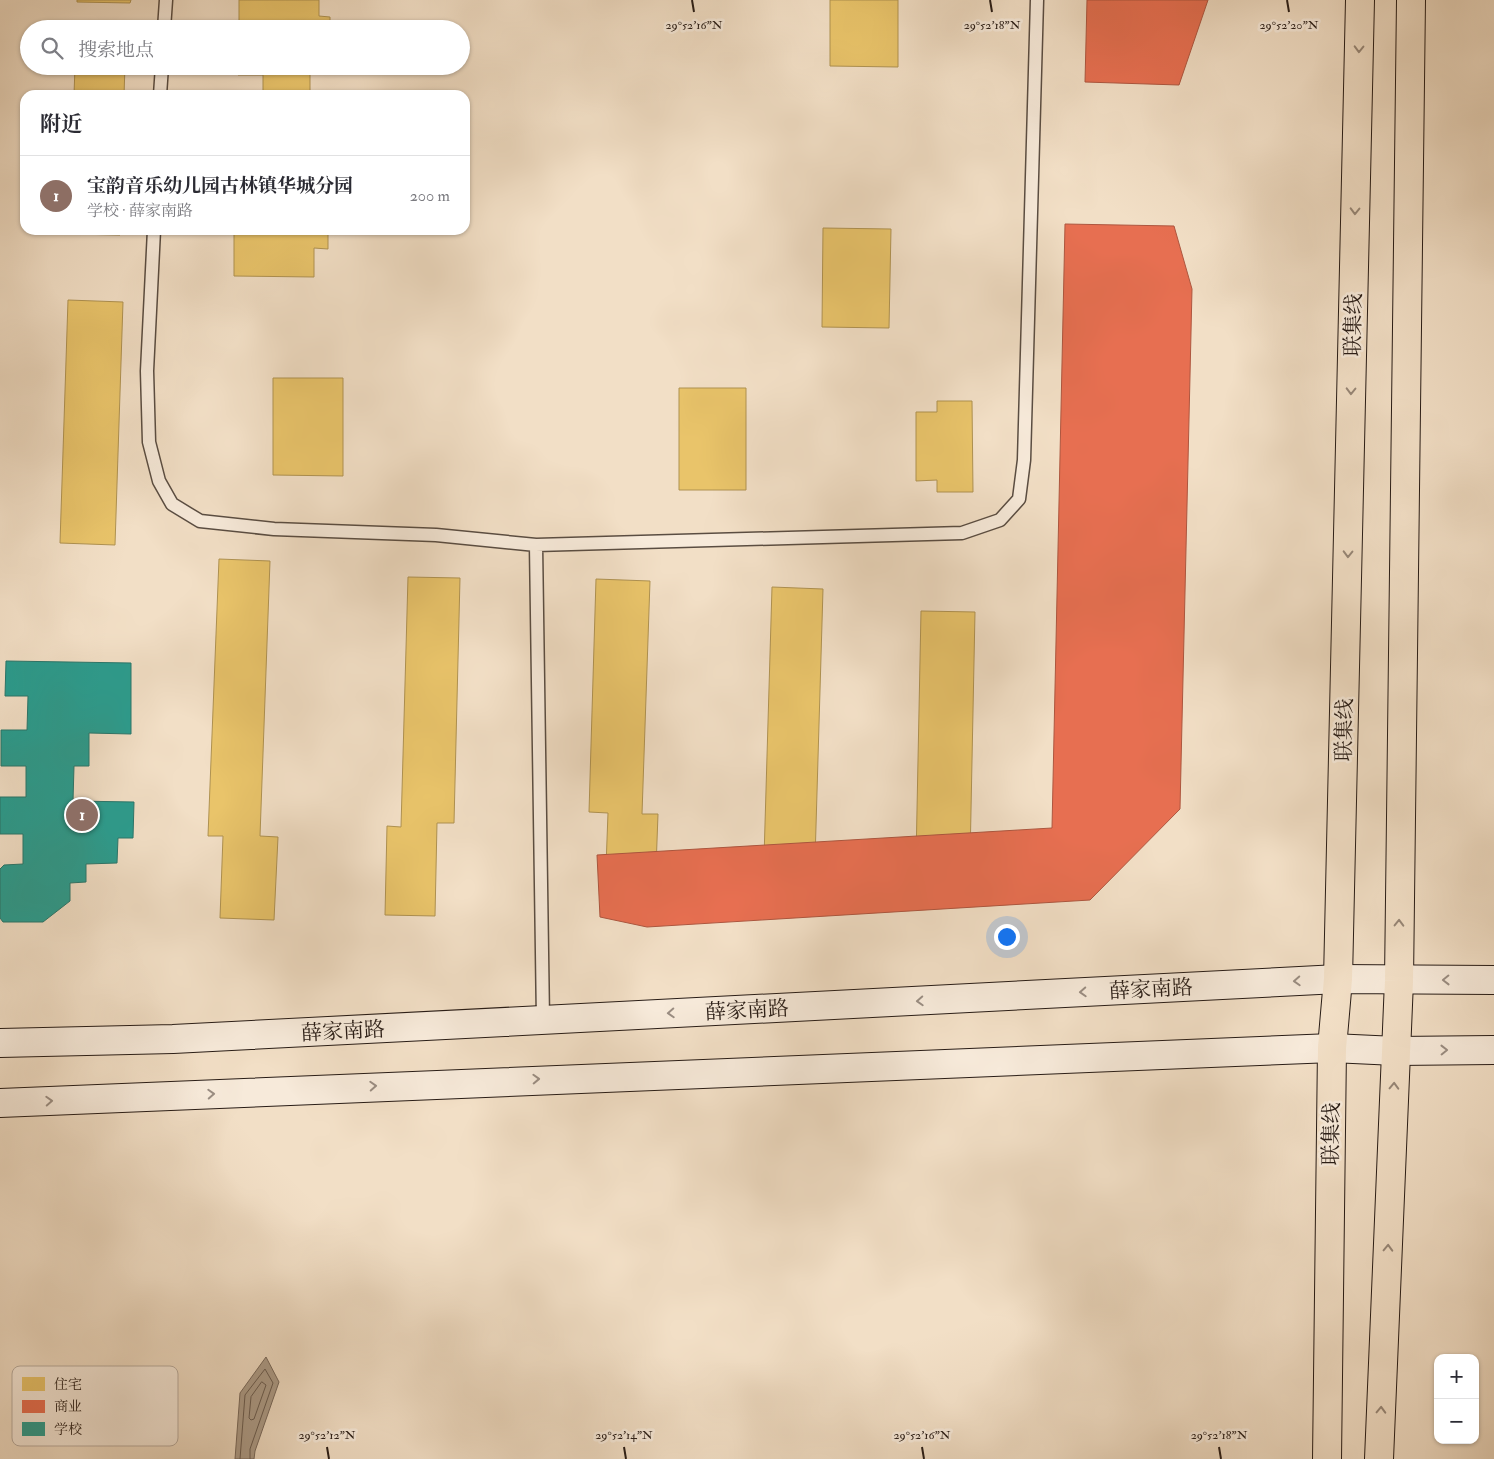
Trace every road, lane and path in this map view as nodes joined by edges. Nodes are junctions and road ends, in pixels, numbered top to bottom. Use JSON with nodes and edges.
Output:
{"nodes":[{"id":1,"x":166,"y":0,"type":"edge"},
{"id":2,"x":1037,"y":0,"type":"edge"},
{"id":3,"x":1360,"y":0,"type":"edge"},
{"id":4,"x":1411,"y":0,"type":"edge"},
{"id":5,"x":165,"y":20,"type":"edge"},
{"id":6,"x":161,"y":75,"type":"edge"},
{"id":7,"x":160,"y":90,"type":"edge"},
{"id":8,"x":154,"y":235,"type":"edge"},
{"id":9,"x":536,"y":545,"type":"junction"},
{"id":10,"x":1338,"y":979,"type":"junction"},
{"id":11,"x":1494,"y":980,"type":"edge"},
{"id":12,"x":1398,"y":981,"type":"junction"},
{"id":13,"x":542,"y":1020,"type":"junction"},
{"id":14,"x":0,"y":1043,"type":"edge"},
{"id":15,"x":1332,"y":1048,"type":"junction"},
{"id":16,"x":1494,"y":1050,"type":"edge"},
{"id":17,"x":1396,"y":1051,"type":"junction"},
{"id":18,"x":0,"y":1103,"type":"edge"},
{"id":19,"x":1327,"y":1459,"type":"edge"},
{"id":20,"x":1379,"y":1459,"type":"edge"}],
"edges":[{"from":1,"to":5,"type":"lane"},
{"from":2,"to":9,"type":"lane"},
{"from":3,"to":10,"type":"main road","name":"联集线","one_way":true},
{"from":12,"to":4,"type":"main road","one_way":true},
{"from":6,"to":7,"type":"lane"},
{"from":8,"to":9,"type":"lane"},
{"from":9,"to":13,"type":"lane"},
{"from":10,"to":12,"type":"main road","name":"薛家南路"},
{"from":10,"to":13,"type":"main road","name":"薛家南路","one_way":true},
{"from":10,"to":15,"type":"main road","name":"联集线"},
{"from":11,"to":12,"type":"main road","name":"薛家南路","one_way":true},
{"from":12,"to":17,"type":"main road"},
{"from":13,"to":14,"type":"main road","name":"薛家南路"},
{"from":15,"to":17,"type":"main road"},
{"from":18,"to":15,"type":"main road","one_way":true},
{"from":15,"to":19,"type":"main road","name":"联集线"},
{"from":17,"to":16,"type":"main road","one_way":true},
{"from":20,"to":17,"type":"main road","one_way":true}]}
